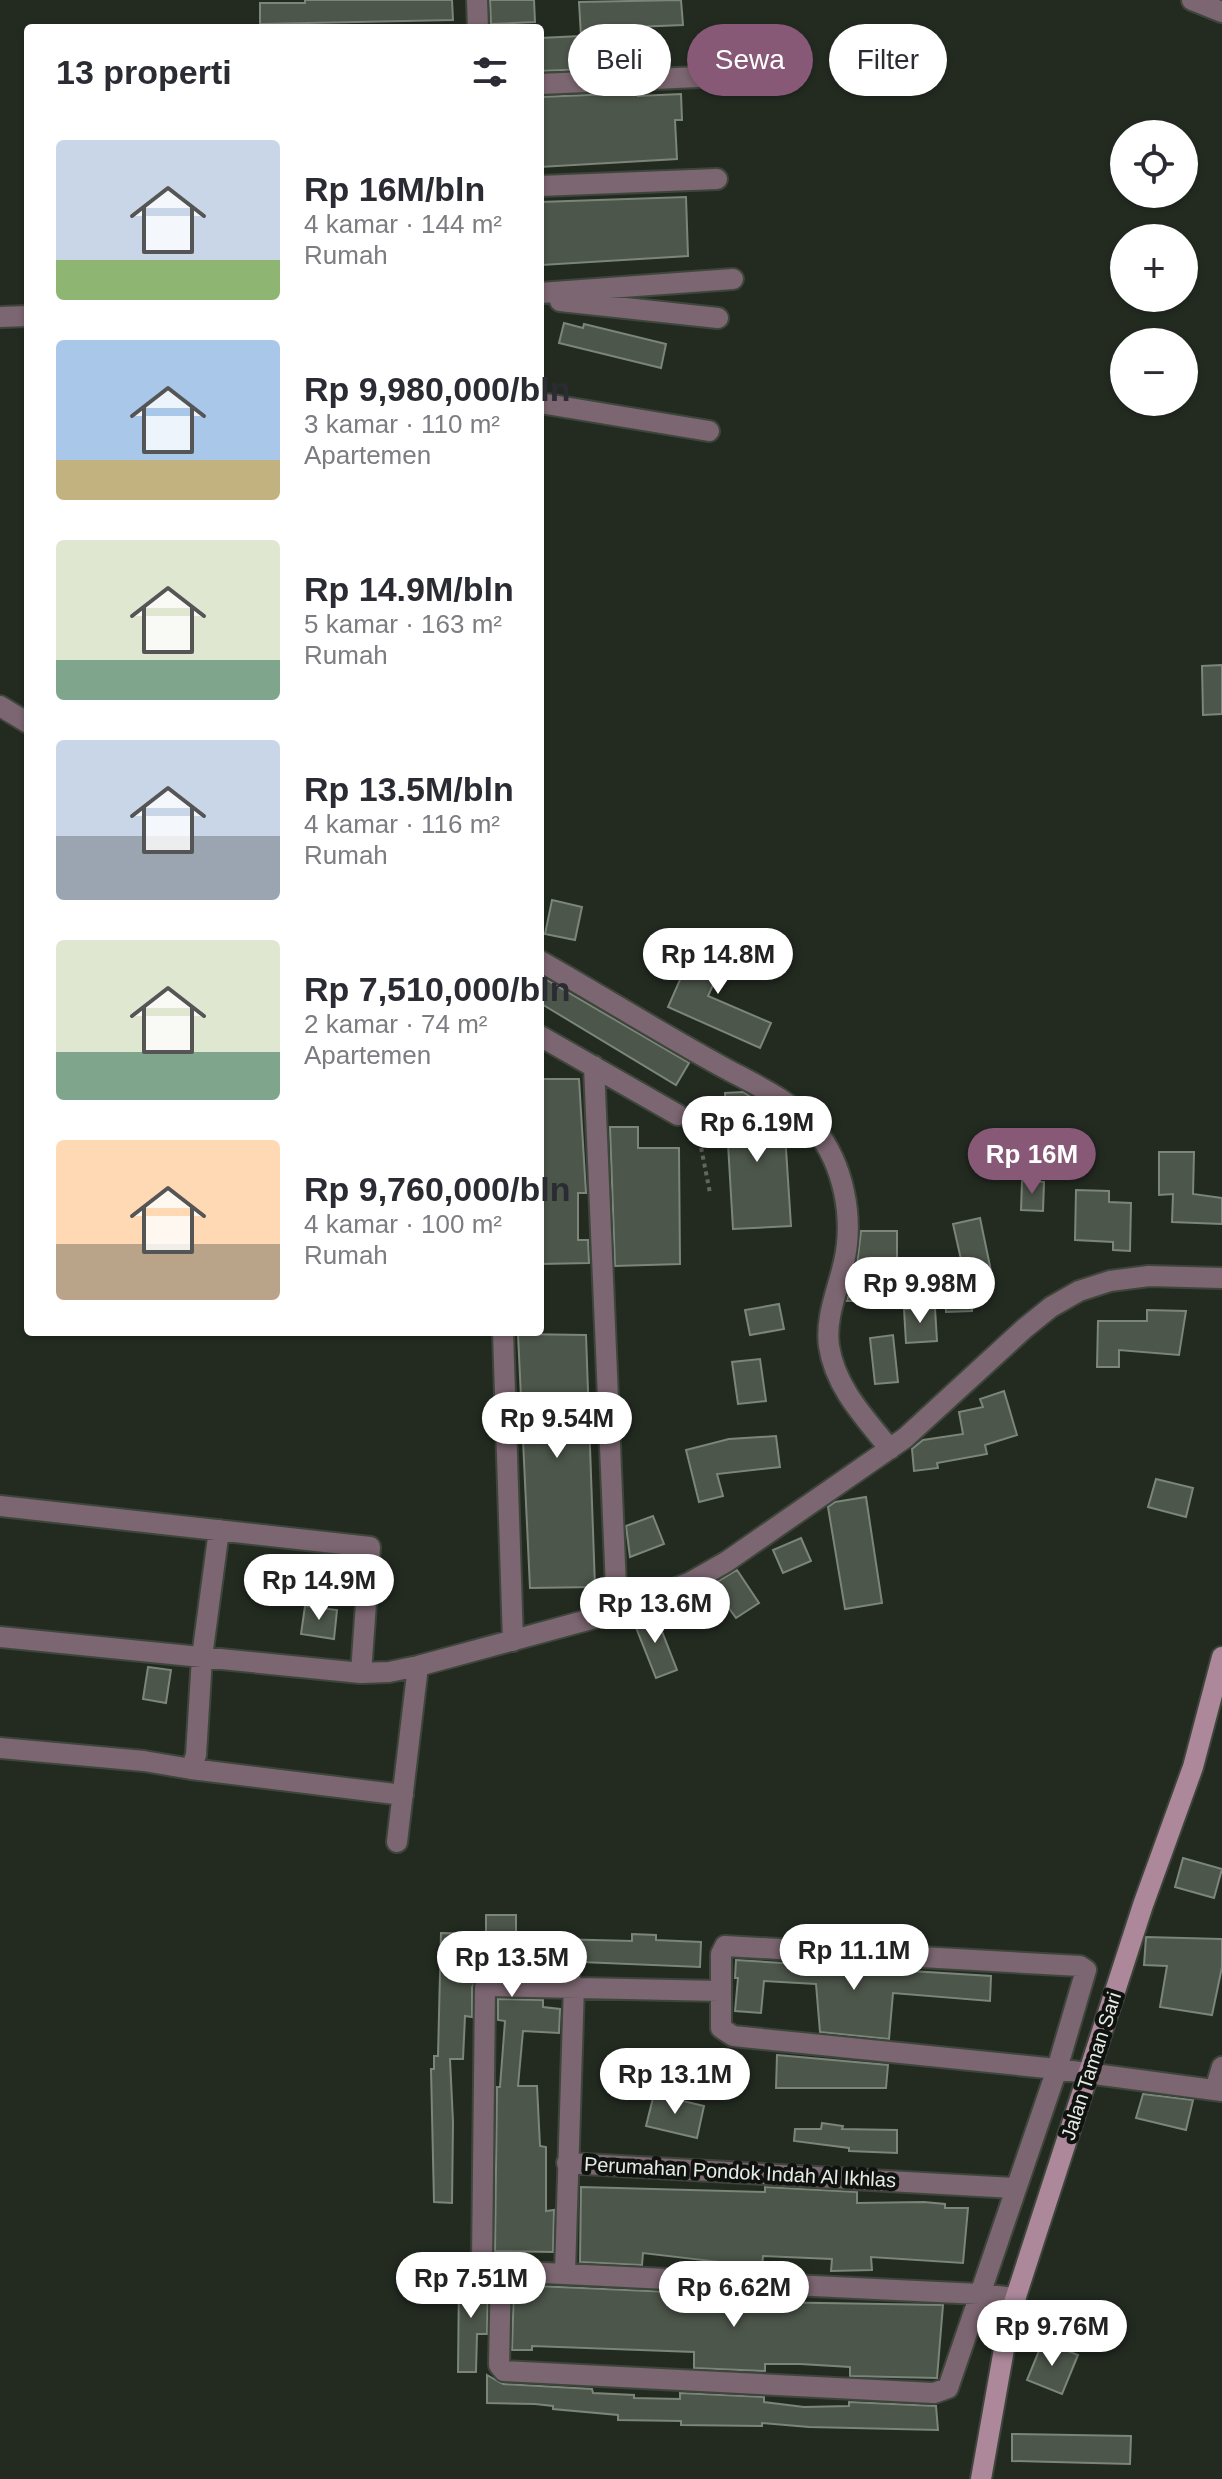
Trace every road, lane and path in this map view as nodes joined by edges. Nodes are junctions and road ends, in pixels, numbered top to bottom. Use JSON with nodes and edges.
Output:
{"nodes":[{"id":1,"x":477,"y":0,"type":"edge"},
{"id":2,"x":1192,"y":0,"type":"edge"},
{"id":3,"x":1222,"y":12,"type":"edge"},
{"id":4,"x":478,"y":24,"type":"edge"},
{"id":5,"x":687,"y":78,"type":"edge"},
{"id":6,"x":544,"y":84,"type":"edge"},
{"id":7,"x":717,"y":179,"type":"dead end"},
{"id":8,"x":544,"y":186,"type":"edge"},
{"id":9,"x":733,"y":279,"type":"dead end"},
{"id":10,"x":544,"y":296,"type":"edge"},
{"id":11,"x":544,"y":296,"type":"edge"},
{"id":12,"x":24,"y":316,"type":"edge"},
{"id":13,"x":0,"y":317,"type":"edge"},
{"id":14,"x":718,"y":318,"type":"dead end"},
{"id":15,"x":544,"y":404,"type":"edge"},
{"id":16,"x":709,"y":431,"type":"dead end"},
{"id":17,"x":544,"y":963,"type":"edge"},
{"id":18,"x":544,"y":1038,"type":"edge"},
{"id":19,"x":594,"y":1066,"type":"junction"},
{"id":20,"x":678,"y":1115,"type":"joint"},
{"id":21,"x":710,"y":1193,"type":"dead end"},
{"id":22,"x":1222,"y":1278,"type":"edge"},
{"id":23,"x":503,"y":1336,"type":"edge"},
{"id":24,"x":890,"y":1449,"type":"junction"},
{"id":25,"x":0,"y":1506,"type":"edge"},
{"id":26,"x":219,"y":1530,"type":"junction"},
{"id":27,"x":617,"y":1612,"type":"junction"},
{"id":28,"x":0,"y":1637,"type":"edge"},
{"id":29,"x":513,"y":1641,"type":"junction"},
{"id":30,"x":202,"y":1657,"type":"junction"},
{"id":31,"x":1222,"y":1657,"type":"edge"},
{"id":32,"x":418,"y":1666,"type":"junction"},
{"id":33,"x":361,"y":1673,"type":"junction"},
{"id":34,"x":0,"y":1748,"type":"edge"},
{"id":35,"x":191,"y":1769,"type":"junction"},
{"id":36,"x":403,"y":1795,"type":"junction"},
{"id":37,"x":397,"y":1842,"type":"dead end"},
{"id":38,"x":574,"y":1985,"type":"junction"},
{"id":39,"x":720,"y":1991,"type":"junction"},
{"id":40,"x":1222,"y":2067,"type":"edge"},
{"id":41,"x":1057,"y":2069,"type":"junction"},
{"id":42,"x":1089,"y":2073,"type":"junction"},
{"id":43,"x":1218,"y":2091,"type":"edge"},
{"id":44,"x":567,"y":2163,"type":"junction"},
{"id":45,"x":1014,"y":2188,"type":"junction"},
{"id":46,"x":501,"y":2271,"type":"junction"},
{"id":47,"x":565,"y":2272,"type":"junction"},
{"id":48,"x":979,"y":2294,"type":"junction"},
{"id":49,"x":1015,"y":2298,"type":"junction"},
{"id":50,"x":981,"y":2479,"type":"edge"}],
"edges":[{"from":1,"to":4,"type":"street"},
{"from":2,"to":3,"type":"street"},
{"from":5,"to":6,"type":"street"},
{"from":7,"to":8,"type":"street"},
{"from":9,"to":10,"type":"street"},
{"from":11,"to":14,"type":"street"},
{"from":12,"to":13,"type":"street"},
{"from":15,"to":16,"type":"street"},
{"from":17,"to":24,"type":"street"},
{"from":18,"to":19,"type":"street"},
{"from":19,"to":20,"type":"street"},
{"from":19,"to":27,"type":"street"},
{"from":20,"to":21,"type":"path"},
{"from":22,"to":24,"type":"street"},
{"from":23,"to":29,"type":"street"},
{"from":24,"to":27,"type":"street"},
{"from":25,"to":26,"type":"street"},
{"from":26,"to":30,"type":"street"},
{"from":26,"to":33,"type":"street"},
{"from":27,"to":29,"type":"street"},
{"from":28,"to":30,"type":"street"},
{"from":29,"to":32,"type":"street"},
{"from":30,"to":33,"type":"street"},
{"from":30,"to":35,"type":"street"},
{"from":31,"to":42,"type":"street","name":"Jalan Taman Sari"},
{"from":32,"to":33,"type":"street"},
{"from":32,"to":36,"type":"street"},
{"from":34,"to":35,"type":"street"},
{"from":35,"to":36,"type":"street"},
{"from":36,"to":37,"type":"street"},
{"from":38,"to":39,"type":"street"},
{"from":38,"to":44,"type":"street","name":"Perumahan Pondok Indah Al Ikhlas"},
{"from":38,"to":46,"type":"street"},
{"from":39,"to":41,"type":"street"},
{"from":39,"to":41,"type":"street"},
{"from":40,"to":43,"type":"street"},
{"from":41,"to":42,"type":"street"},
{"from":41,"to":45,"type":"street"},
{"from":42,"to":43,"type":"street"},
{"from":42,"to":49,"type":"street","name":"Jalan Taman Sari"},
{"from":44,"to":45,"type":"street","name":"Perumahan Pondok Indah Al Ikhlas"},
{"from":44,"to":47,"type":"street"},
{"from":45,"to":48,"type":"street"},
{"from":46,"to":47,"type":"street"},
{"from":46,"to":48,"type":"street"},
{"from":47,"to":48,"type":"street"},
{"from":48,"to":49,"type":"street"},
{"from":49,"to":50,"type":"street","name":"Jalan Taman Sari"}]}
